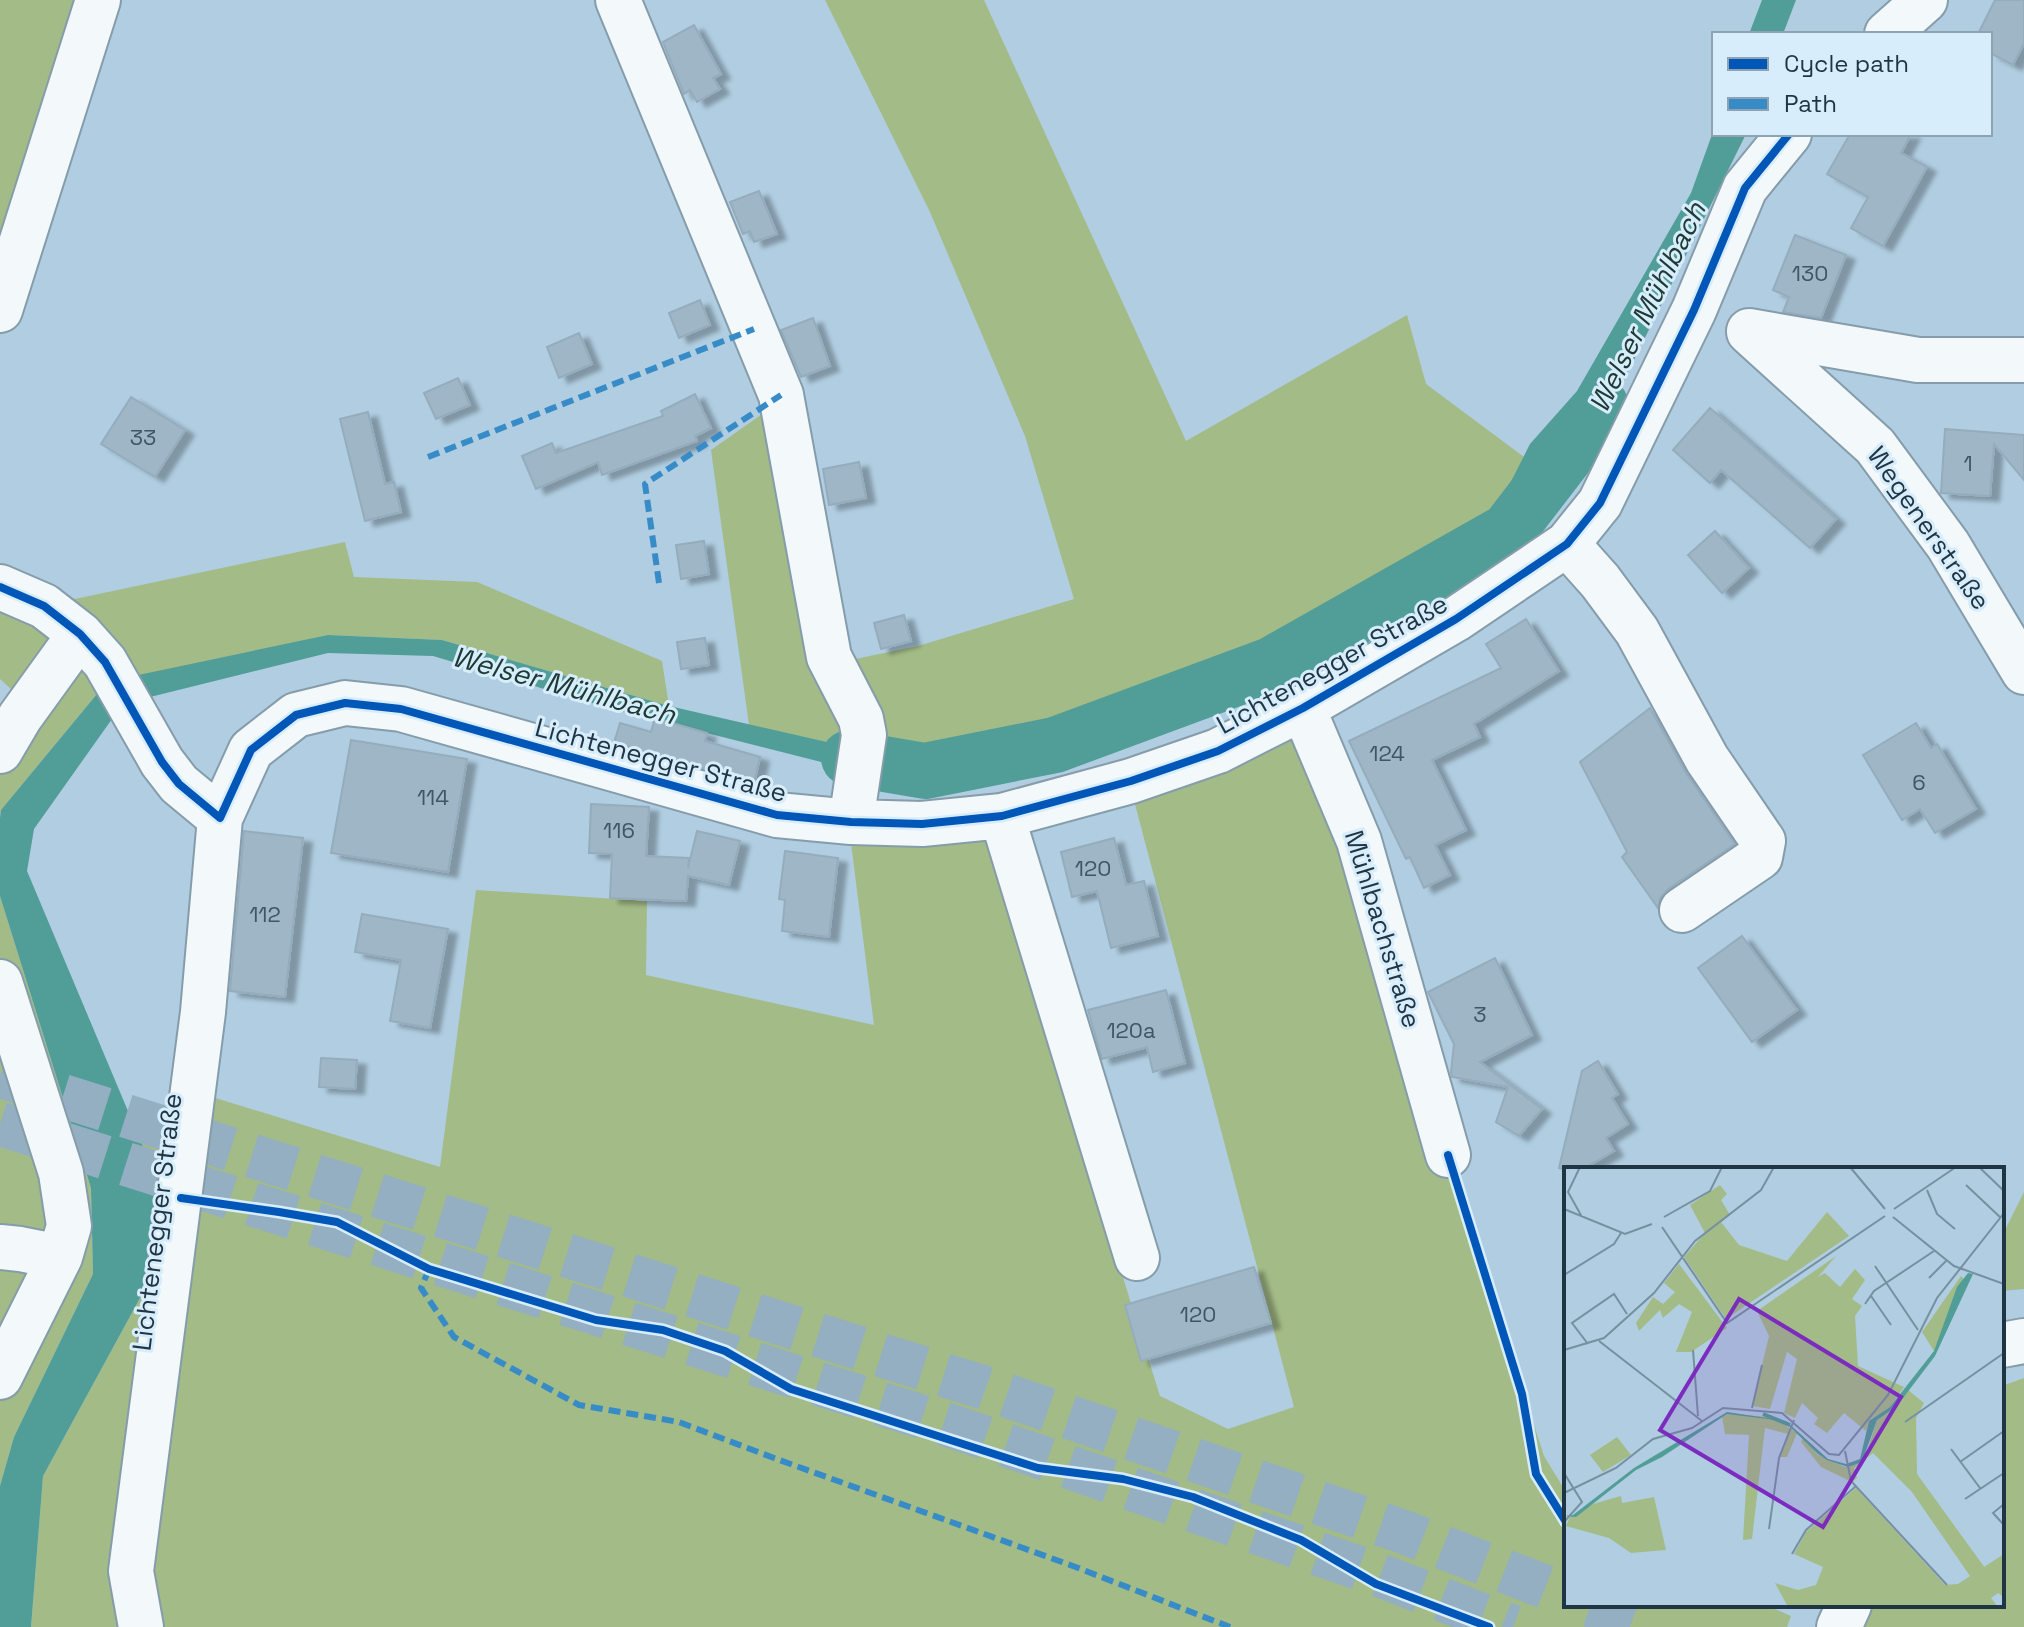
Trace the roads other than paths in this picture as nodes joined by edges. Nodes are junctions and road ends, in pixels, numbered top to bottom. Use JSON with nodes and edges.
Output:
{"nodes":[{"id":1,"x":98,"y":0,"type":"edge"},
{"id":2,"x":618,"y":0,"type":"edge"},
{"id":3,"x":1925,"y":0,"type":"edge"},
{"id":4,"x":1889,"y":32,"type":"edge"},
{"id":5,"x":1787,"y":136,"type":"edge"},
{"id":6,"x":0,"y":310,"type":"edge"},
{"id":7,"x":1694,"y":310,"type":"junction"},
{"id":8,"x":1749,"y":332,"type":"junction"},
{"id":9,"x":2024,"y":360,"type":"edge"},
{"id":10,"x":1567,"y":544,"type":"junction"},
{"id":11,"x":0,"y":587,"type":"edge"},
{"id":12,"x":92,"y":648,"type":"junction"},
{"id":13,"x":2024,"y":672,"type":"edge"},
{"id":14,"x":1303,"y":708,"type":"junction"},
{"id":15,"x":0,"y":751,"type":"edge"},
{"id":16,"x":854,"y":805,"type":"junction"},
{"id":17,"x":1002,"y":816,"type":"junction"},
{"id":18,"x":220,"y":818,"type":"junction"},
{"id":19,"x":1682,"y":910,"type":"dead end"},
{"id":20,"x":4,"y":1015,"type":"edge"},
{"id":21,"x":1448,"y":1155,"type":"dead end"},
{"id":22,"x":0,"y":1247,"type":"edge"},
{"id":23,"x":60,"y":1257,"type":"junction"},
{"id":24,"x":1137,"y":1258,"type":"dead end"},
{"id":25,"x":2024,"y":1341,"type":"edge"},
{"id":26,"x":2004,"y":1345,"type":"edge"},
{"id":27,"x":0,"y":1377,"type":"edge"},
{"id":28,"x":1848,"y":1607,"type":"edge"},
{"id":29,"x":141,"y":1627,"type":"edge"},
{"id":30,"x":1839,"y":1627,"type":"edge"}],
"edges":[{"from":1,"to":6,"type":"street"},
{"from":2,"to":16,"type":"street"},
{"from":3,"to":4,"type":"street"},
{"from":5,"to":7,"type":"street","name":"Lichtenegger Straße"},
{"from":7,"to":8,"type":"street"},
{"from":7,"to":10,"type":"street","name":"Lichtenegger Straße"},
{"from":8,"to":9,"type":"street"},
{"from":8,"to":13,"type":"street","name":"Wegenerstraße"},
{"from":10,"to":14,"type":"street","name":"Lichtenegger Straße"},
{"from":10,"to":19,"type":"street"},
{"from":11,"to":12,"type":"street"},
{"from":12,"to":15,"type":"street"},
{"from":12,"to":18,"type":"street"},
{"from":14,"to":17,"type":"street","name":"Lichtenegger Straße"},
{"from":14,"to":21,"type":"street","name":"Mühlbachstraße"},
{"from":16,"to":17,"type":"street","name":"Lichtenegger Straße"},
{"from":16,"to":18,"type":"street","name":"Lichtenegger Straße"},
{"from":17,"to":24,"type":"street"},
{"from":18,"to":29,"type":"street","name":"Lichtenegger Straße"},
{"from":20,"to":23,"type":"street"},
{"from":22,"to":23,"type":"street"},
{"from":23,"to":27,"type":"street"},
{"from":25,"to":26,"type":"street"},
{"from":28,"to":30,"type":"street"}]}
